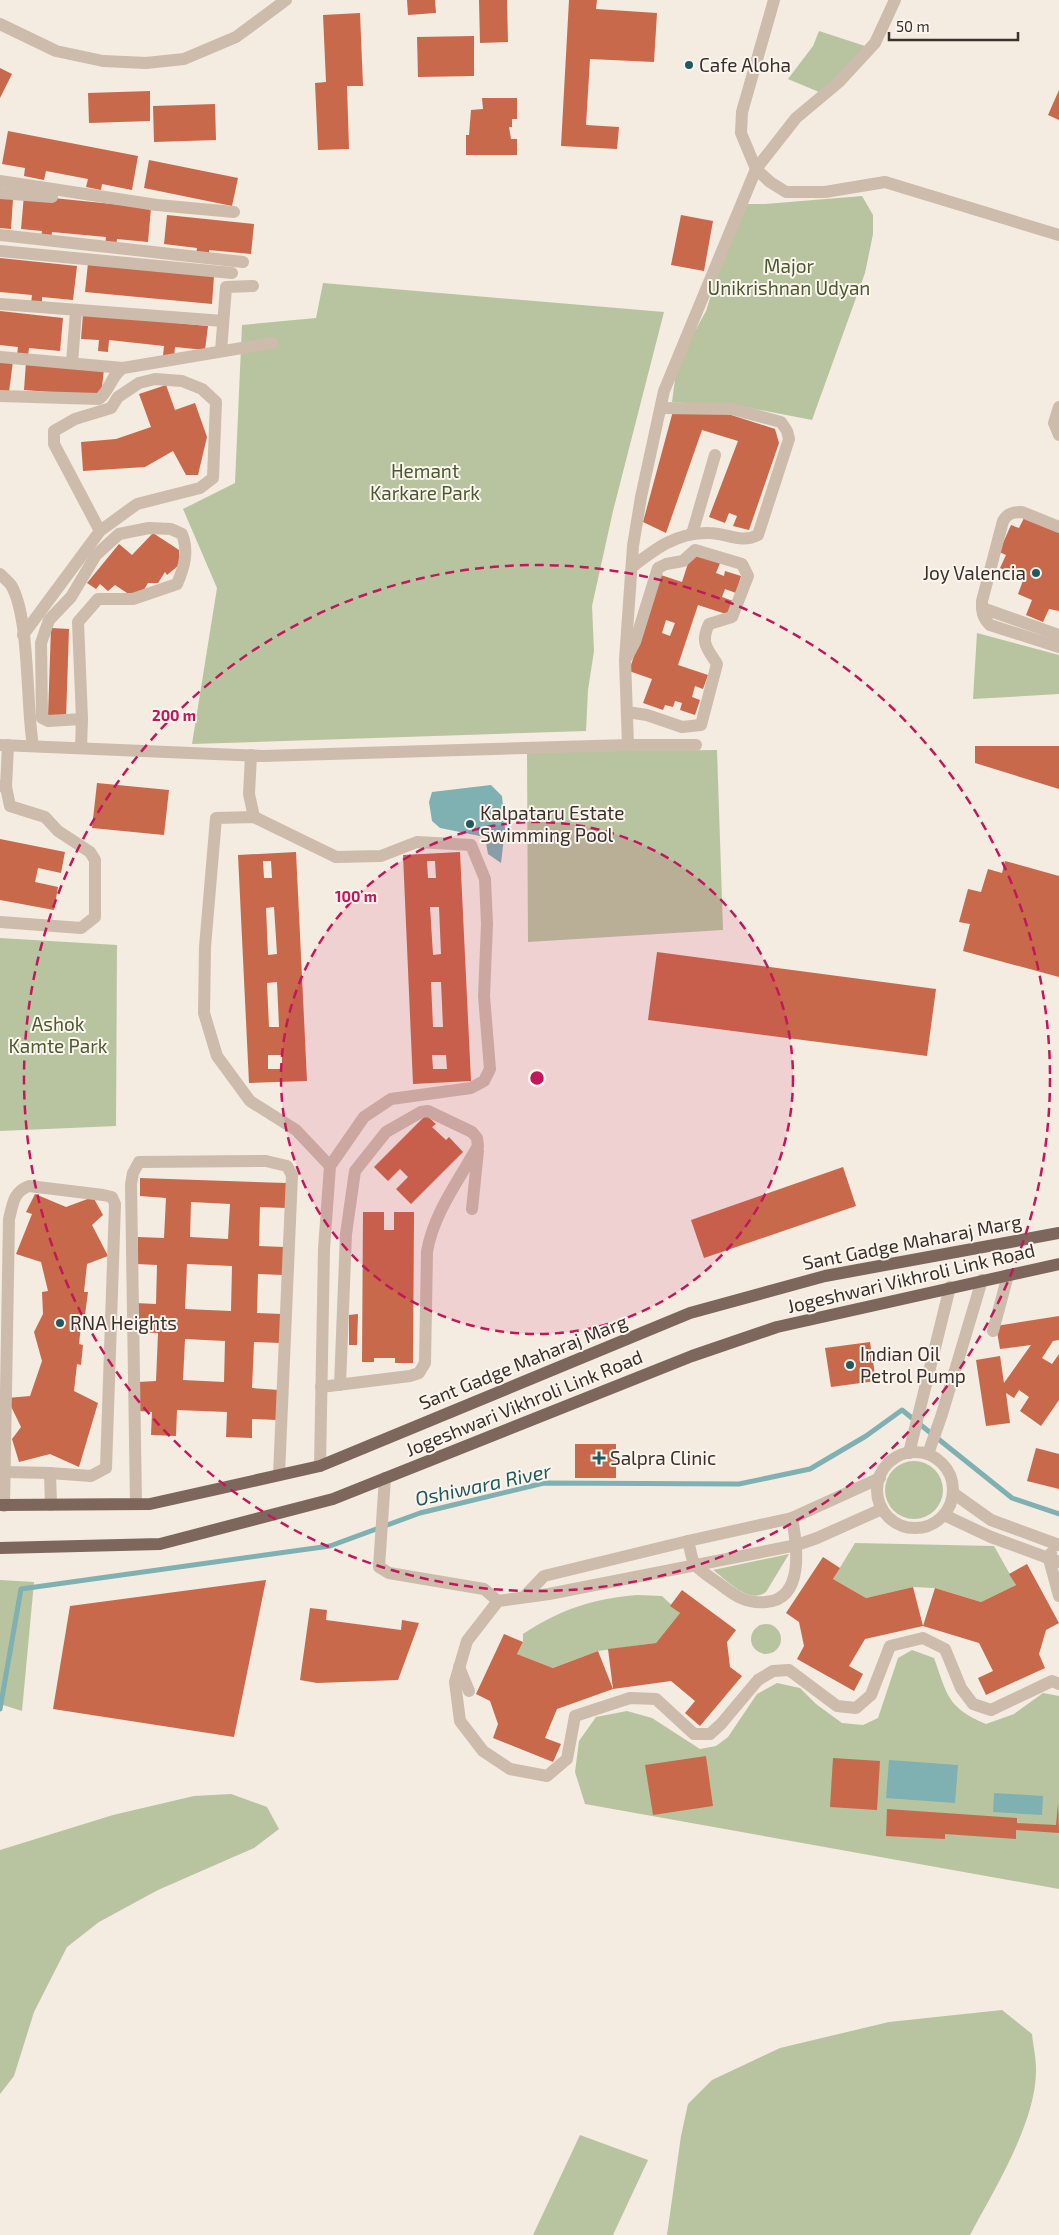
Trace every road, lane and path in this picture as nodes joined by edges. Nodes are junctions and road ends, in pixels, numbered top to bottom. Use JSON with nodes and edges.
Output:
{"nodes":[{"id":1,"x":286,"y":0,"type":"edge"},
{"id":2,"x":774,"y":0,"type":"edge"},
{"id":3,"x":895,"y":0,"type":"edge"},
{"id":4,"x":0,"y":24,"type":"edge"},
{"id":5,"x":756,"y":169,"type":"junction"},
{"id":6,"x":0,"y":181,"type":"edge"},
{"id":7,"x":0,"y":193,"type":"edge"},
{"id":8,"x":157,"y":205,"type":"junction"},
{"id":9,"x":234,"y":212,"type":"dead end"},
{"id":10,"x":0,"y":235,"type":"edge"},
{"id":11,"x":1059,"y":235,"type":"edge"},
{"id":12,"x":0,"y":251,"type":"edge"},
{"id":13,"x":243,"y":262,"type":"dead end"},
{"id":14,"x":232,"y":273,"type":"dead end"},
{"id":15,"x":253,"y":286,"type":"dead end"},
{"id":16,"x":0,"y":304,"type":"edge"},
{"id":17,"x":76,"y":311,"type":"junction"},
{"id":18,"x":223,"y":320,"type":"junction"},
{"id":19,"x":272,"y":343,"type":"dead end"},
{"id":20,"x":221,"y":351,"type":"junction"},
{"id":21,"x":0,"y":358,"type":"edge"},
{"id":22,"x":72,"y":363,"type":"junction"},
{"id":23,"x":123,"y":368,"type":"junction"},
{"id":24,"x":0,"y":396,"type":"edge"},
{"id":25,"x":1059,"y":407,"type":"edge"},
{"id":26,"x":661,"y":408,"type":"junction"},
{"id":27,"x":1059,"y":435,"type":"edge"},
{"id":28,"x":715,"y":455,"type":"dead end"},
{"id":29,"x":1059,"y":527,"type":"edge"},
{"id":30,"x":100,"y":531,"type":"junction"},
{"id":31,"x":692,"y":534,"type":"junction"},
{"id":32,"x":632,"y":567,"type":"junction"},
{"id":33,"x":0,"y":574,"type":"edge"},
{"id":34,"x":982,"y":608,"type":"junction"},
{"id":35,"x":23,"y":635,"type":"junction"},
{"id":36,"x":1059,"y":635,"type":"edge"},
{"id":37,"x":1059,"y":647,"type":"edge"},
{"id":38,"x":625,"y":660,"type":"junction"},
{"id":39,"x":627,"y":712,"type":"junction"},
{"id":40,"x":82,"y":719,"type":"junction"},
{"id":41,"x":4,"y":745,"type":"edge"},
{"id":42,"x":628,"y":745,"type":"junction"},
{"id":43,"x":696,"y":745,"type":"dead end"},
{"id":44,"x":32,"y":746,"type":"junction"},
{"id":45,"x":81,"y":748,"type":"junction"},
{"id":46,"x":251,"y":755,"type":"junction"},
{"id":47,"x":3,"y":787,"type":"edge"},
{"id":48,"x":254,"y":817,"type":"junction"},
{"id":49,"x":0,"y":922,"type":"edge"},
{"id":50,"x":478,"y":1146,"type":"junction"},
{"id":51,"x":330,"y":1166,"type":"junction"},
{"id":52,"x":472,"y":1209,"type":"dead end"},
{"id":53,"x":1059,"y":1233,"type":"edge"},
{"id":54,"x":1059,"y":1264,"type":"edge"},
{"id":55,"x":1008,"y":1275,"type":"junction"},
{"id":56,"x":982,"y":1280,"type":"junction"},
{"id":57,"x":950,"y":1287,"type":"junction"},
{"id":58,"x":993,"y":1332,"type":"dead end"},
{"id":59,"x":340,"y":1385,"type":"junction"},
{"id":60,"x":321,"y":1387,"type":"junction"},
{"id":61,"x":930,"y":1449,"type":"junction"},
{"id":62,"x":909,"y":1453,"type":"junction"},
{"id":63,"x":320,"y":1466,"type":"junction"},
{"id":64,"x":5,"y":1472,"type":"junction"},
{"id":65,"x":50,"y":1473,"type":"junction"},
{"id":66,"x":279,"y":1475,"type":"junction"},
{"id":67,"x":385,"y":1478,"type":"junction"},
{"id":68,"x":880,"y":1478,"type":"junction"},
{"id":69,"x":953,"y":1493,"type":"junction"},
{"id":70,"x":136,"y":1504,"type":"junction"},
{"id":71,"x":51,"y":1505,"type":"junction"},
{"id":72,"x":2,"y":1506,"type":"edge"},
{"id":73,"x":882,"y":1509,"type":"junction"},
{"id":74,"x":944,"y":1515,"type":"junction"},
{"id":75,"x":792,"y":1518,"type":"junction"},
{"id":76,"x":688,"y":1541,"type":"junction"},
{"id":77,"x":1056,"y":1544,"type":"edge"},
{"id":78,"x":797,"y":1545,"type":"junction"},
{"id":79,"x":0,"y":1548,"type":"edge"},
{"id":80,"x":1054,"y":1561,"type":"edge"},
{"id":81,"x":694,"y":1564,"type":"junction"},
{"id":82,"x":525,"y":1596,"type":"junction"},
{"id":83,"x":1059,"y":1596,"type":"edge"},
{"id":84,"x":498,"y":1601,"type":"junction"},
{"id":85,"x":459,"y":1667,"type":"junction"},
{"id":86,"x":1059,"y":1684,"type":"edge"},
{"id":87,"x":469,"y":1691,"type":"dead end"}],
"edges":[{"from":1,"to":4,"type":"street"},
{"from":2,"to":5,"type":"street"},
{"from":3,"to":5,"type":"street"},
{"from":5,"to":11,"type":"street"},
{"from":5,"to":26,"type":"street"},
{"from":6,"to":8,"type":"street"},
{"from":7,"to":8,"type":"street"},
{"from":8,"to":9,"type":"street"},
{"from":10,"to":13,"type":"street"},
{"from":12,"to":14,"type":"street"},
{"from":15,"to":18,"type":"street"},
{"from":16,"to":17,"type":"street"},
{"from":17,"to":18,"type":"street"},
{"from":17,"to":22,"type":"street"},
{"from":18,"to":20,"type":"street"},
{"from":19,"to":20,"type":"street"},
{"from":20,"to":23,"type":"street"},
{"from":21,"to":22,"type":"street"},
{"from":22,"to":23,"type":"street"},
{"from":23,"to":24,"type":"street"},
{"from":25,"to":27,"type":"street"},
{"from":26,"to":31,"type":"street"},
{"from":26,"to":32,"type":"street"},
{"from":28,"to":31,"type":"street"},
{"from":29,"to":34,"type":"street"},
{"from":30,"to":30,"type":"street"},
{"from":30,"to":35,"type":"street"},
{"from":31,"to":32,"type":"street"},
{"from":32,"to":38,"type":"street"},
{"from":33,"to":35,"type":"street"},
{"from":34,"to":36,"type":"street"},
{"from":34,"to":37,"type":"street"},
{"from":35,"to":44,"type":"street"},
{"from":38,"to":39,"type":"street"},
{"from":38,"to":39,"type":"street"},
{"from":39,"to":42,"type":"street"},
{"from":40,"to":40,"type":"street"},
{"from":40,"to":45,"type":"street"},
{"from":41,"to":44,"type":"street"},
{"from":41,"to":47,"type":"street"},
{"from":42,"to":43,"type":"street"},
{"from":42,"to":46,"type":"street"},
{"from":44,"to":45,"type":"street"},
{"from":45,"to":46,"type":"street"},
{"from":46,"to":48,"type":"street"},
{"from":47,"to":49,"type":"street"},
{"from":48,"to":51,"type":"street"},
{"from":48,"to":51,"type":"street"},
{"from":50,"to":52,"type":"street"},
{"from":50,"to":59,"type":"street"},
{"from":50,"to":59,"type":"street"},
{"from":51,"to":60,"type":"street"},
{"from":53,"to":63,"type":"main road","name":"Sant Gadge Maharaj Marg"},
{"from":54,"to":55,"type":"main road","name":"Jogeshwari Vikhroli Link Road"},
{"from":55,"to":56,"type":"main road","name":"Jogeshwari Vikhroli Link Road"},
{"from":55,"to":58,"type":"street"},
{"from":56,"to":57,"type":"main road","name":"Jogeshwari Vikhroli Link Road"},
{"from":56,"to":61,"type":"street"},
{"from":57,"to":62,"type":"street"},
{"from":57,"to":67,"type":"main road","name":"Jogeshwari Vikhroli Link Road"},
{"from":59,"to":60,"type":"street"},
{"from":60,"to":63,"type":"street"},
{"from":61,"to":62,"type":"street"},
{"from":61,"to":69,"type":"street"},
{"from":62,"to":68,"type":"street"},
{"from":63,"to":66,"type":"main road","name":"Sant Gadge Maharaj Marg"},
{"from":64,"to":65,"type":"street"},
{"from":64,"to":65,"type":"street"},
{"from":64,"to":72,"type":"street"},
{"from":65,"to":71,"type":"street"},
{"from":66,"to":70,"type":"main road","name":"Sant Gadge Maharaj Marg"},
{"from":66,"to":70,"type":"street"},
{"from":67,"to":79,"type":"main road","name":"Jogeshwari Vikhroli Link Road"},
{"from":67,"to":84,"type":"street"},
{"from":68,"to":73,"type":"street"},
{"from":68,"to":75,"type":"street"},
{"from":69,"to":74,"type":"street"},
{"from":69,"to":77,"type":"street"},
{"from":70,"to":71,"type":"main road","name":"Sant Gadge Maharaj Marg"},
{"from":71,"to":72,"type":"main road","name":"Sant Gadge Maharaj Marg"},
{"from":73,"to":74,"type":"street"},
{"from":73,"to":78,"type":"street"},
{"from":74,"to":80,"type":"street"},
{"from":75,"to":76,"type":"street"},
{"from":75,"to":78,"type":"street"},
{"from":76,"to":81,"type":"street"},
{"from":76,"to":82,"type":"street"},
{"from":77,"to":80,"type":"street"},
{"from":78,"to":81,"type":"street"},
{"from":78,"to":81,"type":"street"},
{"from":80,"to":83,"type":"street"},
{"from":81,"to":82,"type":"street"},
{"from":82,"to":84,"type":"street"},
{"from":84,"to":85,"type":"street"},
{"from":85,"to":86,"type":"street"},
{"from":85,"to":87,"type":"street"}]}
